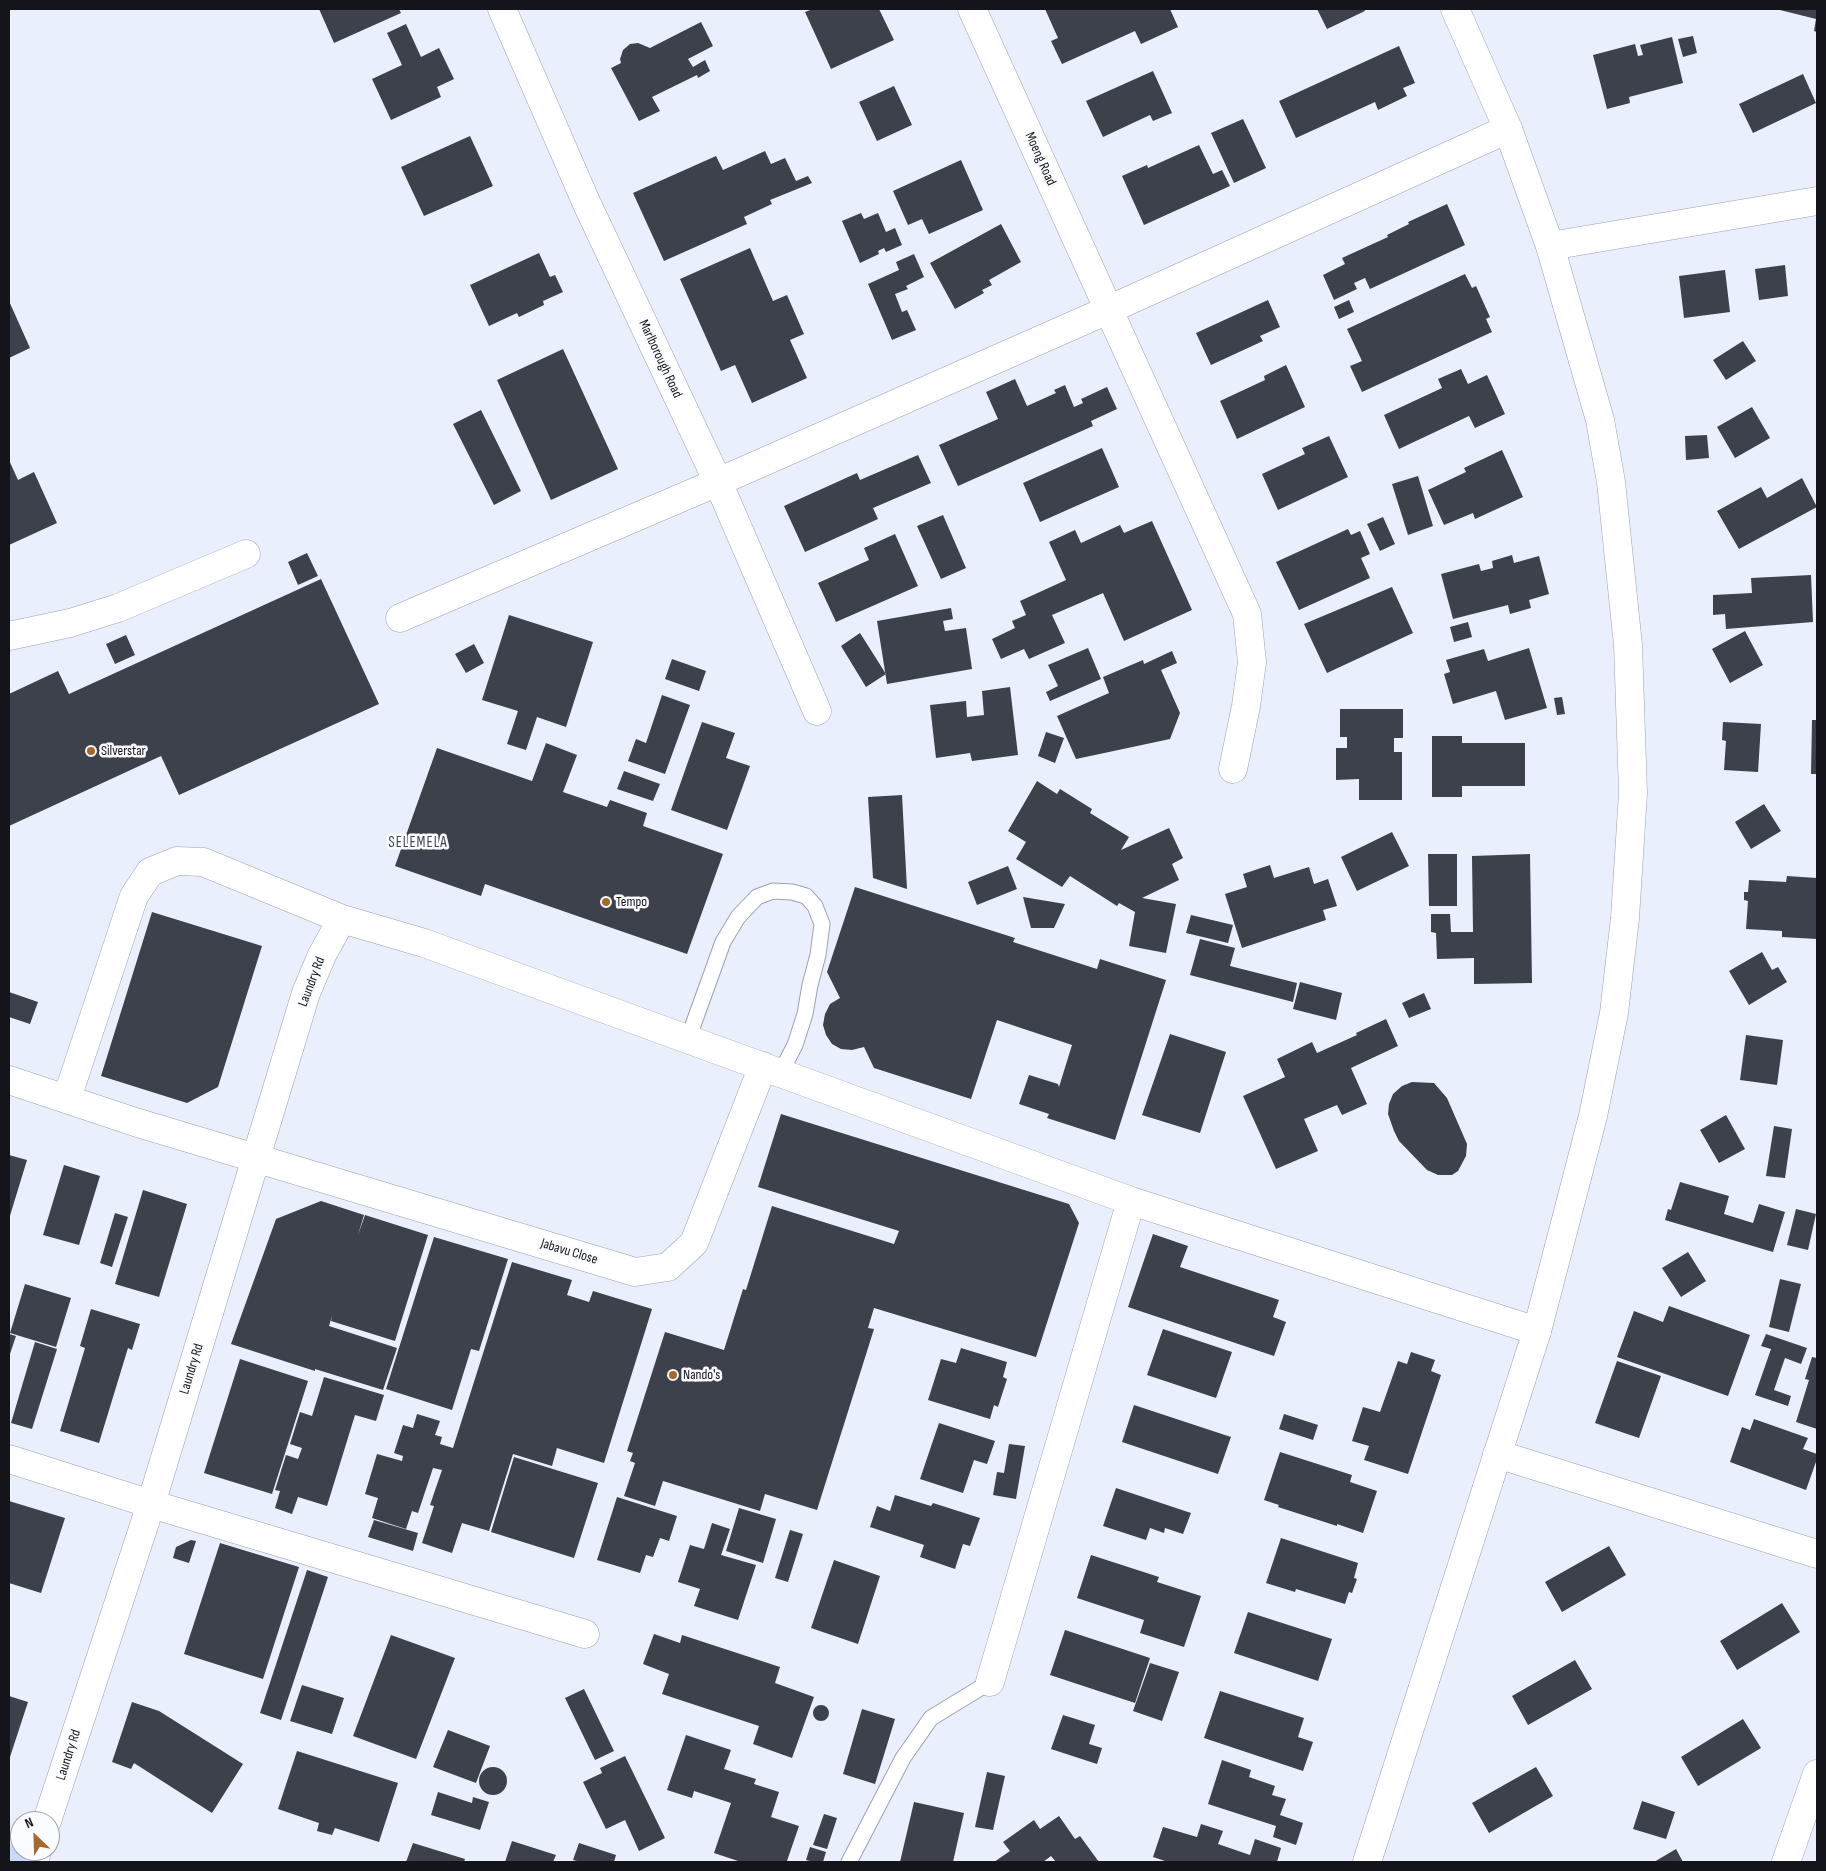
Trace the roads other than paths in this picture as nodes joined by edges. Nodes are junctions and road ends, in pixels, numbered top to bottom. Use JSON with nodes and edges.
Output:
{"nodes":[{"id":1,"x":502,"y":9,"type":"edge"},
{"id":2,"x":972,"y":9,"type":"edge"},
{"id":3,"x":1455,"y":9,"type":"edge"},
{"id":4,"x":1508,"y":129,"type":"junction"},
{"id":5,"x":1817,"y":201,"type":"edge"},
{"id":6,"x":1550,"y":246,"type":"junction"},
{"id":7,"x":1108,"y":310,"type":"junction"},
{"id":8,"x":718,"y":482,"type":"junction"},
{"id":9,"x":246,"y":554,"type":"dead end"},
{"id":10,"x":400,"y":618,"type":"dead end"},
{"id":11,"x":9,"y":636,"type":"edge"},
{"id":12,"x":817,"y":711,"type":"dead end"},
{"id":13,"x":1233,"y":769,"type":"dead end"},
{"id":14,"x":342,"y":919,"type":"junction"},
{"id":15,"x":688,"y":1039,"type":"junction"},
{"id":16,"x":772,"y":1069,"type":"junction"},
{"id":17,"x":9,"y":1080,"type":"edge"},
{"id":18,"x":67,"y":1098,"type":"junction"},
{"id":19,"x":255,"y":1159,"type":"junction"},
{"id":20,"x":1131,"y":1201,"type":"junction"},
{"id":21,"x":1537,"y":1331,"type":"junction"},
{"id":22,"x":1497,"y":1454,"type":"junction"},
{"id":23,"x":9,"y":1459,"type":"edge"},
{"id":24,"x":151,"y":1504,"type":"junction"},
{"id":25,"x":1817,"y":1554,"type":"edge"},
{"id":26,"x":586,"y":1634,"type":"dead end"},
{"id":27,"x":990,"y":1682,"type":"joint"},
{"id":28,"x":1817,"y":1774,"type":"edge"},
{"id":29,"x":50,"y":1811,"type":"edge"},
{"id":30,"x":9,"y":1859,"type":"edge"},
{"id":31,"x":18,"y":1862,"type":"edge"},
{"id":32,"x":849,"y":1862,"type":"edge"},
{"id":33,"x":1367,"y":1862,"type":"edge"},
{"id":34,"x":1786,"y":1862,"type":"edge"}],
"edges":[{"from":1,"to":8,"type":"street","name":"Marlborough Road"},
{"from":2,"to":7,"type":"street","name":"Moeng Road"},
{"from":3,"to":4,"type":"street"},
{"from":4,"to":6,"type":"street"},
{"from":4,"to":7,"type":"street"},
{"from":5,"to":6,"type":"street"},
{"from":6,"to":21,"type":"street"},
{"from":7,"to":8,"type":"street"},
{"from":7,"to":13,"type":"street","name":"Moeng Road"},
{"from":8,"to":10,"type":"street"},
{"from":8,"to":12,"type":"street","name":"Marlborough Road"},
{"from":9,"to":11,"type":"street"},
{"from":14,"to":15,"type":"street"},
{"from":14,"to":18,"type":"street"},
{"from":14,"to":19,"type":"street","name":"Laundry Rd"},
{"from":15,"to":16,"type":"street"},
{"from":15,"to":16,"type":"lane"},
{"from":16,"to":19,"type":"street","name":"Jabavu Close"},
{"from":16,"to":20,"type":"street"},
{"from":17,"to":18,"type":"street","name":"Jabavu Close"},
{"from":18,"to":19,"type":"street","name":"Jabavu Close"},
{"from":19,"to":24,"type":"street","name":"Laundry Rd"},
{"from":20,"to":21,"type":"street"},
{"from":20,"to":27,"type":"street"},
{"from":21,"to":22,"type":"street"},
{"from":22,"to":25,"type":"street"},
{"from":22,"to":33,"type":"street"},
{"from":23,"to":24,"type":"street"},
{"from":24,"to":26,"type":"street"},
{"from":24,"to":29,"type":"street","name":"Laundry Rd"},
{"from":27,"to":32,"type":"lane"},
{"from":28,"to":34,"type":"street"},
{"from":30,"to":31,"type":"main road"}]}
